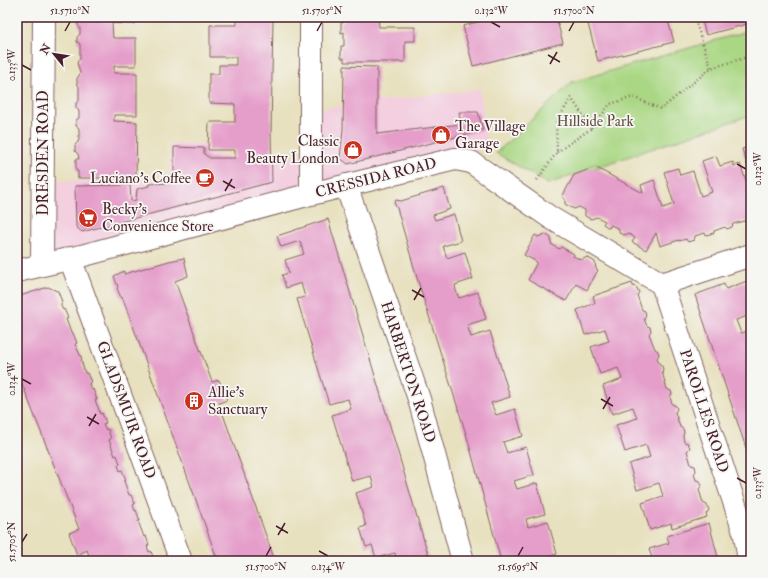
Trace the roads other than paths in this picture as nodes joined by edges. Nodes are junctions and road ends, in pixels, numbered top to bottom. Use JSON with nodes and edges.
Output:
{"nodes":[{"id":1,"x":44,"y":17,"type":"edge"},
{"id":2,"x":311,"y":17,"type":"edge"},
{"id":3,"x":346,"y":185,"type":"junction"},
{"id":4,"x":311,"y":194,"type":"junction"},
{"id":5,"x":751,"y":255,"type":"edge"},
{"id":6,"x":70,"y":258,"type":"junction"},
{"id":7,"x":42,"y":264,"type":"junction"},
{"id":8,"x":17,"y":271,"type":"edge"},
{"id":9,"x":662,"y":284,"type":"junction"},
{"id":10,"x":748,"y":534,"type":"edge"},
{"id":11,"x":181,"y":561,"type":"edge"},
{"id":12,"x":463,"y":561,"type":"edge"},
{"id":13,"x":749,"y":561,"type":"edge"}],
"edges":[{"from":1,"to":7,"type":"street","name":"DRESDEN ROAD"},
{"from":2,"to":4,"type":"street"},
{"from":3,"to":4,"type":"street","name":"CRESSIDA ROAD"},
{"from":3,"to":9,"type":"street","name":"CRESSIDA ROAD"},
{"from":3,"to":12,"type":"street","name":"HARBERTON ROAD"},
{"from":4,"to":6,"type":"street","name":"CRESSIDA ROAD"},
{"from":5,"to":9,"type":"street"},
{"from":6,"to":7,"type":"street","name":"CRESSIDA ROAD"},
{"from":6,"to":11,"type":"street","name":"GLADSMUIR ROAD"},
{"from":7,"to":8,"type":"street","name":"CRESSIDA ROAD"},
{"from":9,"to":10,"type":"street","name":"PAROLLES ROAD"},
{"from":10,"to":13,"type":"street","name":"PAROLLES ROAD"}]}
